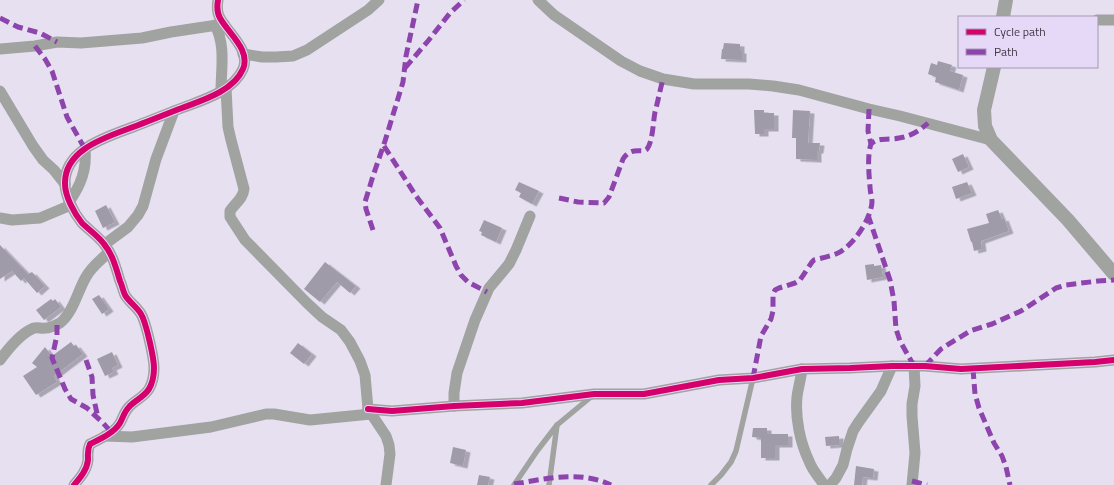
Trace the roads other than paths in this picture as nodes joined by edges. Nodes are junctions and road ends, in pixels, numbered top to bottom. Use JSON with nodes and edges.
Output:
{"nodes":[{"id":1,"x":218,"y":0,"type":"edge"},
{"id":2,"x":379,"y":0,"type":"edge"},
{"id":3,"x":538,"y":0,"type":"edge"},
{"id":4,"x":1005,"y":0,"type":"edge"},
{"id":5,"x":1003,"y":16,"type":"edge"},
{"id":6,"x":1098,"y":20,"type":"edge"},
{"id":7,"x":1114,"y":20,"type":"edge"},
{"id":8,"x":219,"y":25,"type":"junction"},
{"id":9,"x":0,"y":50,"type":"edge"},
{"id":10,"x":243,"y":54,"type":"junction"},
{"id":11,"x":994,"y":68,"type":"edge"},
{"id":12,"x":223,"y":90,"type":"junction"},
{"id":13,"x":0,"y":91,"type":"edge"},
{"id":14,"x":174,"y":111,"type":"junction"},
{"id":15,"x":991,"y":140,"type":"junction"},
{"id":16,"x":85,"y":149,"type":"junction"},
{"id":17,"x":64,"y":184,"type":"junction"},
{"id":18,"x":70,"y":203,"type":"junction"},
{"id":19,"x":530,"y":216,"type":"dead end"},
{"id":20,"x":0,"y":218,"type":"edge"},
{"id":21,"x":107,"y":248,"type":"junction"},
{"id":22,"x":1114,"y":274,"type":"edge"},
{"id":23,"x":0,"y":360,"type":"edge"},
{"id":24,"x":1114,"y":360,"type":"edge"},
{"id":25,"x":892,"y":366,"type":"junction"},
{"id":26,"x":914,"y":366,"type":"junction"},
{"id":27,"x":802,"y":369,"type":"junction"},
{"id":28,"x":753,"y":378,"type":"junction"},
{"id":29,"x":594,"y":394,"type":"junction"},
{"id":30,"x":454,"y":406,"type":"junction"},
{"id":31,"x":370,"y":412,"type":"junction"},
{"id":32,"x":557,"y":425,"type":"junction"},
{"id":33,"x":105,"y":436,"type":"junction"},
{"id":34,"x":74,"y":485,"type":"edge"},
{"id":35,"x":386,"y":485,"type":"edge"},
{"id":36,"x":514,"y":485,"type":"edge"},
{"id":37,"x":549,"y":485,"type":"edge"},
{"id":38,"x":711,"y":485,"type":"edge"},
{"id":39,"x":824,"y":485,"type":"edge"},
{"id":40,"x":830,"y":485,"type":"edge"},
{"id":41,"x":912,"y":485,"type":"edge"}],
"edges":[{"from":1,"to":8,"type":"street"},
{"from":2,"to":10,"type":"street"},
{"from":3,"to":15,"type":"street"},
{"from":4,"to":5,"type":"street"},
{"from":6,"to":7,"type":"street"},
{"from":8,"to":9,"type":"street"},
{"from":8,"to":10,"type":"street"},
{"from":8,"to":12,"type":"street"},
{"from":10,"to":12,"type":"street"},
{"from":11,"to":15,"type":"street"},
{"from":12,"to":14,"type":"street"},
{"from":12,"to":31,"type":"street"},
{"from":13,"to":17,"type":"street"},
{"from":14,"to":16,"type":"street"},
{"from":14,"to":21,"type":"street"},
{"from":15,"to":22,"type":"street"},
{"from":16,"to":17,"type":"street"},
{"from":16,"to":18,"type":"street"},
{"from":17,"to":18,"type":"street"},
{"from":18,"to":20,"type":"street"},
{"from":18,"to":21,"type":"street"},
{"from":19,"to":30,"type":"street"},
{"from":21,"to":23,"type":"street"},
{"from":21,"to":33,"type":"street"},
{"from":24,"to":26,"type":"street"},
{"from":25,"to":26,"type":"street"},
{"from":25,"to":27,"type":"street"},
{"from":25,"to":40,"type":"street"},
{"from":26,"to":41,"type":"street"},
{"from":27,"to":28,"type":"street"},
{"from":27,"to":39,"type":"street"},
{"from":28,"to":29,"type":"street"},
{"from":28,"to":38,"type":"lane"},
{"from":29,"to":30,"type":"street"},
{"from":29,"to":32,"type":"lane"},
{"from":30,"to":31,"type":"street"},
{"from":31,"to":33,"type":"street"},
{"from":31,"to":35,"type":"street"},
{"from":32,"to":36,"type":"lane"},
{"from":32,"to":37,"type":"lane"},
{"from":33,"to":34,"type":"street"}]}
